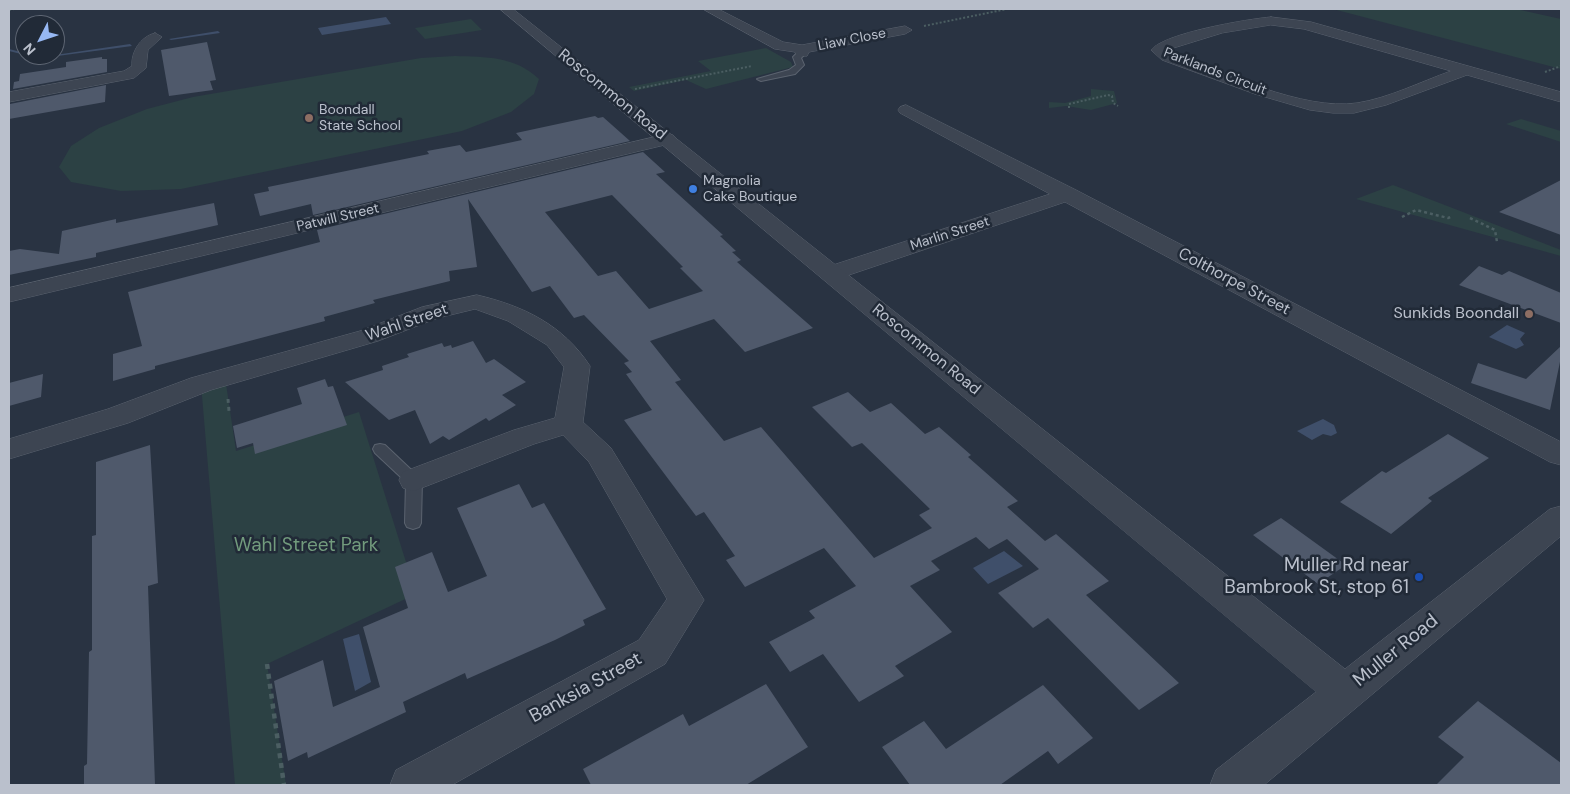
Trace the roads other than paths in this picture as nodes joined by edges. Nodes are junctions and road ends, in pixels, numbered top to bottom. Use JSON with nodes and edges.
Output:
{"nodes":[{"id":1,"x":506,"y":9,"type":"edge"},
{"id":2,"x":709,"y":9,"type":"edge"},
{"id":3,"x":905,"y":30,"type":"road end"},
{"id":4,"x":155,"y":38,"type":"dead end"},
{"id":5,"x":800,"y":54,"type":"junction"},
{"id":6,"x":1466,"y":70,"type":"junction"},
{"id":7,"x":761,"y":79,"type":"dead end"},
{"id":8,"x":9,"y":97,"type":"edge"},
{"id":9,"x":1561,"y":98,"type":"edge"},
{"id":10,"x":906,"y":110,"type":"dead end"},
{"id":11,"x":667,"y":139,"type":"junction"},
{"id":12,"x":1069,"y":194,"type":"junction"},
{"id":13,"x":832,"y":273,"type":"junction"},
{"id":14,"x":9,"y":296,"type":"edge"},
{"id":15,"x":568,"y":424,"type":"junction"},
{"id":16,"x":9,"y":449,"type":"edge"},
{"id":17,"x":380,"y":449,"type":"dead end"},
{"id":18,"x":1561,"y":455,"type":"edge"},
{"id":19,"x":414,"y":480,"type":"junction"},
{"id":20,"x":1561,"y":518,"type":"edge"},
{"id":21,"x":413,"y":523,"type":"dead end"},
{"id":22,"x":1346,"y":692,"type":"junction"},
{"id":23,"x":411,"y":785,"type":"edge"},
{"id":24,"x":1231,"y":785,"type":"edge"}],
"edges":[{"from":1,"to":11,"type":"street","name":"Roscommon Road"},
{"from":2,"to":5,"type":"street"},
{"from":3,"to":5,"type":"street","name":"Liaw Close"},
{"from":4,"to":8,"type":"street"},
{"from":5,"to":7,"type":"lane"},
{"from":6,"to":6,"type":"street","name":"Parklands Circuit"},
{"from":6,"to":9,"type":"street","name":"Parklands Circuit"},
{"from":10,"to":12,"type":"street","name":"Colthorpe Street"},
{"from":11,"to":13,"type":"street","name":"Roscommon Road"},
{"from":11,"to":14,"type":"street","name":"Patwill Street"},
{"from":12,"to":13,"type":"street","name":"Marlin Street"},
{"from":12,"to":18,"type":"street","name":"Colthorpe Street"},
{"from":13,"to":22,"type":"street","name":"Roscommon Road"},
{"from":15,"to":16,"type":"street","name":"Wahl Street"},
{"from":15,"to":19,"type":"street"},
{"from":15,"to":23,"type":"street","name":"Banksia Street"},
{"from":17,"to":19,"type":"lane"},
{"from":19,"to":21,"type":"lane"},
{"from":20,"to":22,"type":"street","name":"Muller Road"},
{"from":22,"to":24,"type":"street","name":"Muller Road"}]}
